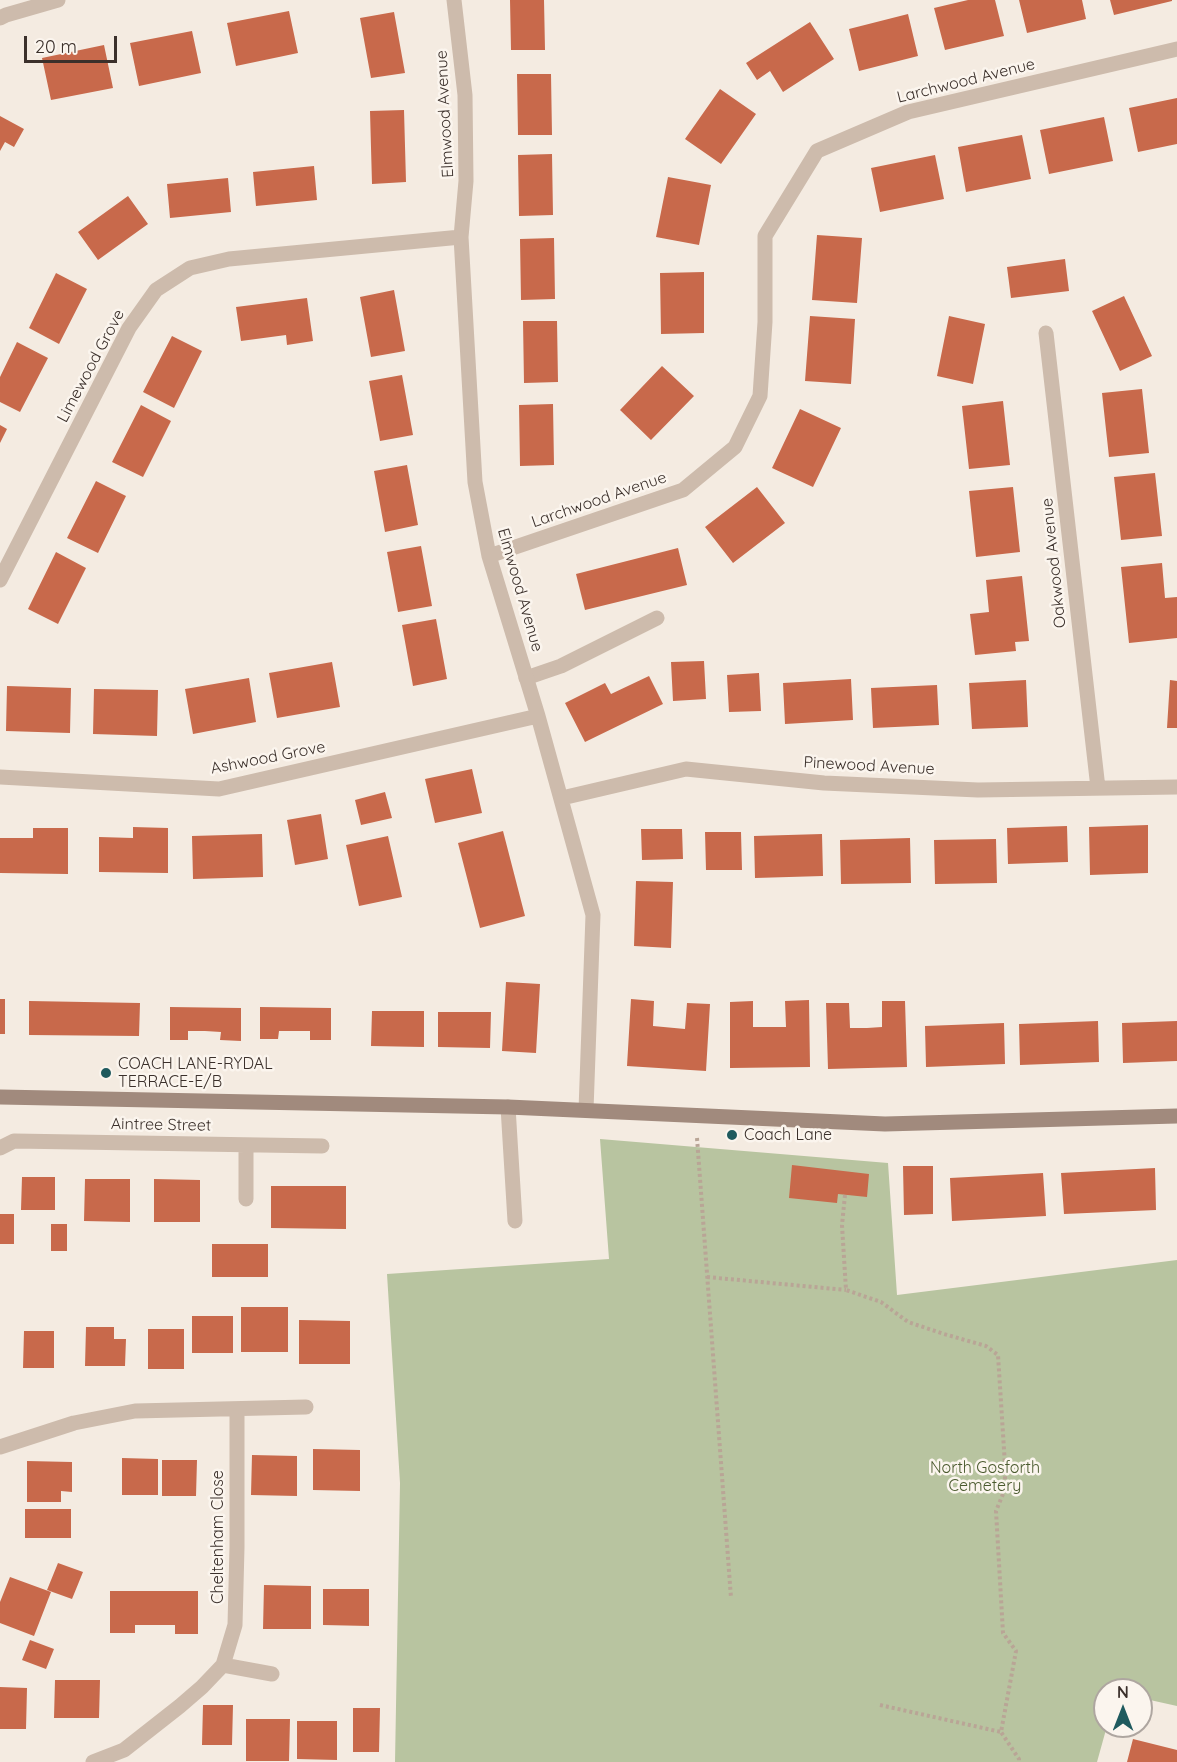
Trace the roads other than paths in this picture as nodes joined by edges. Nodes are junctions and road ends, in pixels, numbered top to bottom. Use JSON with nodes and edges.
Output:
{"nodes":[{"id":1,"x":58,"y":0,"type":"edge"},
{"id":2,"x":454,"y":0,"type":"edge"},
{"id":3,"x":0,"y":18,"type":"edge"},
{"id":4,"x":1177,"y":49,"type":"edge"},
{"id":5,"x":461,"y":237,"type":"junction"},
{"id":6,"x":1046,"y":333,"type":"dead end"},
{"id":7,"x":489,"y":556,"type":"junction"},
{"id":8,"x":0,"y":580,"type":"edge"},
{"id":9,"x":657,"y":618,"type":"dead end"},
{"id":10,"x":526,"y":678,"type":"junction"},
{"id":11,"x":538,"y":716,"type":"junction"},
{"id":12,"x":0,"y":777,"type":"edge"},
{"id":13,"x":1177,"y":787,"type":"edge"},
{"id":14,"x":1098,"y":788,"type":"junction"},
{"id":15,"x":562,"y":798,"type":"junction"},
{"id":16,"x":0,"y":1097,"type":"edge"},
{"id":17,"x":508,"y":1107,"type":"junction"},
{"id":18,"x":586,"y":1110,"type":"junction"},
{"id":19,"x":1177,"y":1116,"type":"edge"},
{"id":20,"x":246,"y":1145,"type":"junction"},
{"id":21,"x":322,"y":1146,"type":"dead end"},
{"id":22,"x":0,"y":1148,"type":"edge"},
{"id":23,"x":246,"y":1198,"type":"dead end"},
{"id":24,"x":515,"y":1221,"type":"dead end"},
{"id":25,"x":306,"y":1407,"type":"dead end"},
{"id":26,"x":237,"y":1408,"type":"junction"},
{"id":27,"x":0,"y":1447,"type":"edge"},
{"id":28,"x":223,"y":1665,"type":"junction"},
{"id":29,"x":272,"y":1674,"type":"dead end"},
{"id":30,"x":93,"y":1762,"type":"edge"}],
"edges":[{"from":1,"to":3,"type":"street"},
{"from":2,"to":5,"type":"street","name":"Elmwood Avenue"},
{"from":4,"to":7,"type":"street","name":"Larchwood Avenue"},
{"from":5,"to":7,"type":"street","name":"Elmwood Avenue"},
{"from":5,"to":8,"type":"street","name":"Limewood Grove"},
{"from":6,"to":14,"type":"street","name":"Oakwood Avenue"},
{"from":7,"to":10,"type":"street","name":"Elmwood Avenue"},
{"from":9,"to":10,"type":"street"},
{"from":10,"to":11,"type":"street","name":"Elmwood Avenue"},
{"from":11,"to":12,"type":"street","name":"Ashwood Grove"},
{"from":11,"to":15,"type":"street","name":"Elmwood Avenue"},
{"from":13,"to":14,"type":"street","name":"Pinewood Avenue"},
{"from":14,"to":15,"type":"street","name":"Pinewood Avenue"},
{"from":15,"to":18,"type":"street","name":"Elmwood Avenue"},
{"from":16,"to":17,"type":"street"},
{"from":17,"to":18,"type":"street"},
{"from":17,"to":24,"type":"street"},
{"from":18,"to":19,"type":"street"},
{"from":20,"to":21,"type":"street","name":"Aintree Street"},
{"from":20,"to":22,"type":"street","name":"Aintree Street"},
{"from":20,"to":23,"type":"street"},
{"from":25,"to":26,"type":"street"},
{"from":26,"to":27,"type":"street"},
{"from":26,"to":28,"type":"street","name":"Cheltenham Close"},
{"from":28,"to":29,"type":"street"},
{"from":28,"to":30,"type":"street","name":"Cheltenham Close"}]}
